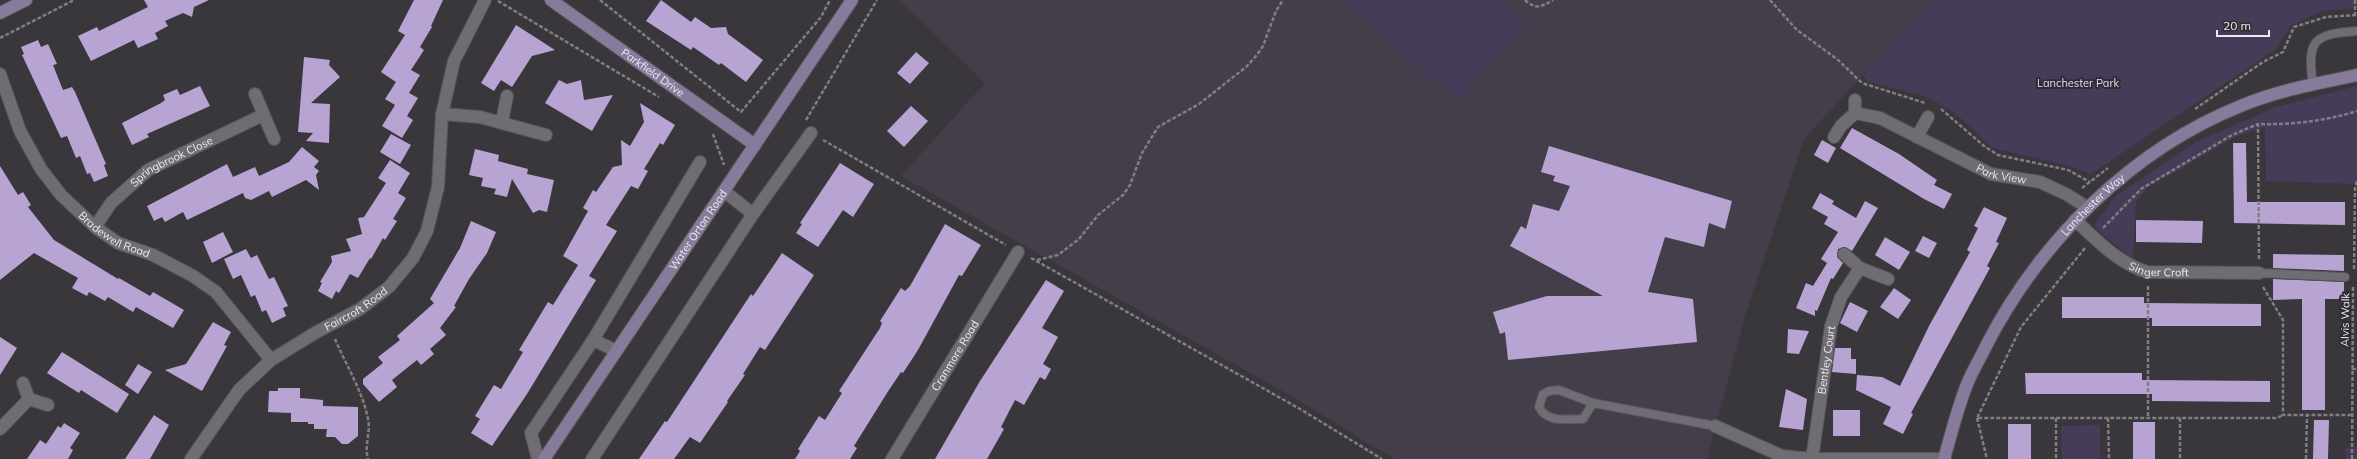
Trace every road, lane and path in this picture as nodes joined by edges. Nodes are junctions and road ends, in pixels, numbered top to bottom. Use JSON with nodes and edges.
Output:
{"nodes":[{"id":1,"x":26,"y":0,"type":"edge"},
{"id":2,"x":74,"y":0,"type":"edge"},
{"id":3,"x":485,"y":0,"type":"edge"},
{"id":4,"x":497,"y":0,"type":"edge"},
{"id":5,"x":551,"y":0,"type":"edge"},
{"id":6,"x":600,"y":0,"type":"edge"},
{"id":7,"x":830,"y":0,"type":"edge"},
{"id":8,"x":852,"y":0,"type":"edge"},
{"id":9,"x":877,"y":0,"type":"edge"},
{"id":10,"x":1282,"y":0,"type":"edge"},
{"id":11,"x":1525,"y":0,"type":"edge"},
{"id":12,"x":1553,"y":0,"type":"edge"},
{"id":13,"x":1770,"y":0,"type":"edge"},
{"id":14,"x":2355,"y":0,"type":"edge"},
{"id":15,"x":0,"y":13,"type":"edge"},
{"id":16,"x":2356,"y":15,"type":"edge"},
{"id":17,"x":2356,"y":31,"type":"edge"},
{"id":18,"x":0,"y":38,"type":"edge"},
{"id":19,"x":0,"y":74,"type":"edge"},
{"id":20,"x":2357,"y":76,"type":"edge"},
{"id":21,"x":2313,"y":84,"type":"junction"},
{"id":22,"x":254,"y":94,"type":"dead end"},
{"id":23,"x":507,"y":96,"type":"dead end"},
{"id":24,"x":665,"y":100,"type":"dead end"},
{"id":25,"x":1855,"y":100,"type":"dead end"},
{"id":26,"x":1932,"y":105,"type":"dead end"},
{"id":27,"x":1939,"y":107,"type":"dead end"},
{"id":28,"x":2193,"y":111,"type":"dead end"},
{"id":29,"x":2357,"y":111,"type":"edge"},
{"id":30,"x":1855,"y":113,"type":"junction"},
{"id":31,"x":442,"y":114,"type":"junction"},
{"id":32,"x":263,"y":115,"type":"junction"},
{"id":33,"x":1928,"y":117,"type":"dead end"},
{"id":34,"x":502,"y":122,"type":"junction"},
{"id":35,"x":2258,"y":124,"type":"junction"},
{"id":36,"x":712,"y":128,"type":"dead end"},
{"id":37,"x":811,"y":133,"type":"junction"},
{"id":38,"x":546,"y":134,"type":"dead end"},
{"id":39,"x":1917,"y":136,"type":"junction"},
{"id":40,"x":1834,"y":137,"type":"dead end"},
{"id":41,"x":274,"y":139,"type":"dead end"},
{"id":42,"x":755,"y":145,"type":"junction"},
{"id":43,"x":700,"y":162,"type":"dead end"},
{"id":44,"x":2109,"y":168,"type":"dead end"},
{"id":45,"x":2357,"y":181,"type":"edge"},
{"id":46,"x":2090,"y":182,"type":"junction"},
{"id":47,"x":727,"y":187,"type":"junction"},
{"id":48,"x":2070,"y":197,"type":"junction"},
{"id":49,"x":2088,"y":208,"type":"junction"},
{"id":50,"x":753,"y":214,"type":"junction"},
{"id":51,"x":2075,"y":220,"type":"junction"},
{"id":52,"x":95,"y":228,"type":"junction"},
{"id":53,"x":2094,"y":237,"type":"junction"},
{"id":54,"x":1018,"y":252,"type":"joint"},
{"id":55,"x":1844,"y":254,"type":"dead end"},
{"id":56,"x":1860,"y":268,"type":"junction"},
{"id":57,"x":2148,"y":272,"type":"junction"},
{"id":58,"x":2259,"y":273,"type":"junction"},
{"id":59,"x":2345,"y":277,"type":"dead end"},
{"id":60,"x":2354,"y":277,"type":"dead end"},
{"id":61,"x":1888,"y":280,"type":"dead end"},
{"id":62,"x":2354,"y":282,"type":"dead end"},
{"id":63,"x":2355,"y":288,"type":"edge"},
{"id":64,"x":328,"y":326,"type":"junction"},
{"id":65,"x":593,"y":340,"type":"junction"},
{"id":66,"x":615,"y":350,"type":"junction"},
{"id":67,"x":271,"y":360,"type":"junction"},
{"id":68,"x":2352,"y":369,"type":"junction"},
{"id":69,"x":2357,"y":369,"type":"edge"},
{"id":70,"x":23,"y":383,"type":"dead end"},
{"id":71,"x":29,"y":399,"type":"junction"},
{"id":72,"x":1593,"y":403,"type":"junction"},
{"id":73,"x":48,"y":405,"type":"dead end"},
{"id":74,"x":2283,"y":415,"type":"junction"},
{"id":75,"x":2307,"y":415,"type":"junction"},
{"id":76,"x":2352,"y":416,"type":"junction"},
{"id":77,"x":1977,"y":418,"type":"junction"},
{"id":78,"x":2056,"y":418,"type":"junction"},
{"id":79,"x":2108,"y":418,"type":"junction"},
{"id":80,"x":2148,"y":418,"type":"junction"},
{"id":81,"x":2180,"y":418,"type":"junction"},
{"id":82,"x":1715,"y":426,"type":"joint"},
{"id":83,"x":0,"y":429,"type":"edge"},
{"id":84,"x":1781,"y":457,"type":"edge"},
{"id":85,"x":191,"y":459,"type":"edge"},
{"id":86,"x":368,"y":459,"type":"edge"},
{"id":87,"x":538,"y":459,"type":"edge"},
{"id":88,"x":544,"y":459,"type":"edge"},
{"id":89,"x":592,"y":459,"type":"edge"},
{"id":90,"x":892,"y":459,"type":"edge"},
{"id":91,"x":1382,"y":459,"type":"edge"},
{"id":92,"x":1812,"y":459,"type":"edge"},
{"id":93,"x":1944,"y":459,"type":"edge"},
{"id":94,"x":1987,"y":459,"type":"edge"},
{"id":95,"x":2056,"y":459,"type":"edge"},
{"id":96,"x":2109,"y":459,"type":"edge"},
{"id":97,"x":2180,"y":459,"type":"edge"},
{"id":98,"x":2306,"y":459,"type":"edge"},
{"id":99,"x":2352,"y":459,"type":"edge"}],
"edges":[{"from":1,"to":15,"type":"street"},
{"from":2,"to":18,"type":"path"},
{"from":3,"to":31,"type":"street","name":"Faircroft Road"},
{"from":4,"to":24,"type":"path"},
{"from":5,"to":42,"type":"street","name":"Parkfield Drive"},
{"from":6,"to":7,"type":"path"},
{"from":8,"to":42,"type":"street","name":"Water Orton Road"},
{"from":9,"to":37,"type":"path"},
{"from":10,"to":91,"type":"path"},
{"from":11,"to":12,"type":"path"},
{"from":13,"to":26,"type":"path"},
{"from":14,"to":16,"type":"path"},
{"from":16,"to":17,"type":"path"},
{"from":16,"to":28,"type":"path"},
{"from":17,"to":21,"type":"lane"},
{"from":19,"to":52,"type":"street","name":"Bradewell Road"},
{"from":20,"to":21,"type":"street","name":"Lanchester Way"},
{"from":21,"to":49,"type":"street","name":"Lanchester Way"},
{"from":22,"to":32,"type":"street"},
{"from":23,"to":34,"type":"street"},
{"from":25,"to":30,"type":"street"},
{"from":27,"to":46,"type":"path"},
{"from":29,"to":35,"type":"path"},
{"from":30,"to":39,"type":"street","name":"Park View"},
{"from":30,"to":40,"type":"street"},
{"from":31,"to":34,"type":"street"},
{"from":31,"to":64,"type":"street","name":"Faircroft Road"},
{"from":32,"to":41,"type":"street"},
{"from":32,"to":52,"type":"street","name":"Springbrook Close"},
{"from":33,"to":39,"type":"street"},
{"from":34,"to":38,"type":"street"},
{"from":35,"to":53,"type":"path"},
{"from":35,"to":58,"type":"path"},
{"from":36,"to":47,"type":"path"},
{"from":37,"to":50,"type":"street"},
{"from":37,"to":54,"type":"path"},
{"from":39,"to":48,"type":"street","name":"Park View"},
{"from":42,"to":47,"type":"street","name":"Water Orton Road"},
{"from":43,"to":65,"type":"street"},
{"from":44,"to":46,"type":"path"},
{"from":45,"to":60,"type":"path"},
{"from":46,"to":48,"type":"path"},
{"from":47,"to":50,"type":"street"},
{"from":47,"to":66,"type":"street","name":"Water Orton Road"},
{"from":48,"to":49,"type":"street","name":"Park View"},
{"from":49,"to":51,"type":"street","name":"Lanchester Way"},
{"from":50,"to":89,"type":"street"},
{"from":51,"to":53,"type":"street","name":"Singer Croft"},
{"from":51,"to":93,"type":"street","name":"Lanchester Way"},
{"from":52,"to":67,"type":"street","name":"Bradewell Road"},
{"from":53,"to":57,"type":"street","name":"Singer Croft"},
{"from":53,"to":77,"type":"path"},
{"from":54,"to":90,"type":"street","name":"Cranmore Road"},
{"from":55,"to":56,"type":"street"},
{"from":56,"to":61,"type":"street"},
{"from":56,"to":92,"type":"street","name":"Bentley Court"},
{"from":57,"to":58,"type":"street","name":"Singer Croft"},
{"from":57,"to":80,"type":"path"},
{"from":58,"to":59,"type":"lane"},
{"from":58,"to":74,"type":"path"},
{"from":62,"to":63,"type":"path","name":"Alvis Walk"},
{"from":63,"to":68,"type":"path","name":"Alvis Walk"},
{"from":64,"to":67,"type":"street","name":"Faircroft Road"},
{"from":64,"to":86,"type":"path"},
{"from":65,"to":66,"type":"street"},
{"from":65,"to":87,"type":"street"},
{"from":66,"to":88,"type":"street","name":"Water Orton Road"},
{"from":67,"to":85,"type":"street","name":"Faircroft Road"},
{"from":68,"to":69,"type":"path"},
{"from":68,"to":76,"type":"path","name":"Alvis Walk"},
{"from":70,"to":71,"type":"street"},
{"from":71,"to":73,"type":"street"},
{"from":71,"to":83,"type":"street"},
{"from":72,"to":72,"type":"lane"},
{"from":72,"to":82,"type":"lane"},
{"from":74,"to":75,"type":"path"},
{"from":74,"to":81,"type":"path"},
{"from":75,"to":76,"type":"path"},
{"from":75,"to":98,"type":"path"},
{"from":76,"to":99,"type":"path","name":"Alvis Walk"},
{"from":77,"to":78,"type":"path"},
{"from":77,"to":94,"type":"path"},
{"from":78,"to":79,"type":"path"},
{"from":78,"to":95,"type":"path"},
{"from":79,"to":80,"type":"path"},
{"from":79,"to":96,"type":"path"},
{"from":80,"to":81,"type":"path"},
{"from":81,"to":97,"type":"path"},
{"from":82,"to":84,"type":"street"},
{"from":84,"to":92,"type":"street"},
{"from":92,"to":93,"type":"street"}]}
